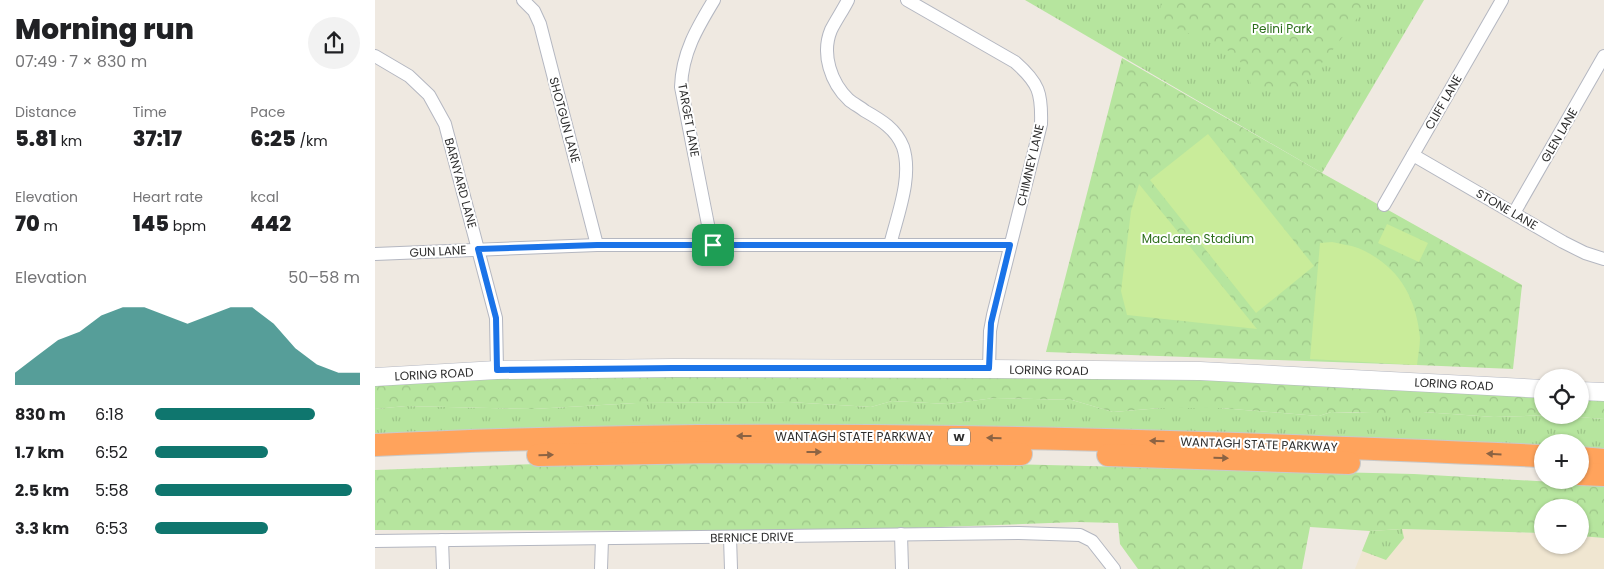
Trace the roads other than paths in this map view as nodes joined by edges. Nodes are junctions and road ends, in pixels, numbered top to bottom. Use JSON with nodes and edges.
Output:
{"nodes":[{"id":1,"x":523,"y":0,"type":"edge"},
{"id":2,"x":713,"y":0,"type":"edge"},
{"id":3,"x":848,"y":0,"type":"edge"},
{"id":4,"x":907,"y":0,"type":"edge"},
{"id":5,"x":1502,"y":0,"type":"edge"},
{"id":6,"x":375,"y":56,"type":"edge"},
{"id":7,"x":1604,"y":56,"type":"edge"},
{"id":8,"x":1413,"y":155,"type":"junction"},
{"id":9,"x":1384,"y":205,"type":"dead end"},
{"id":10,"x":1515,"y":213,"type":"junction"},
{"id":11,"x":597,"y":245,"type":"junction"},
{"id":12,"x":713,"y":245,"type":"junction"},
{"id":13,"x":890,"y":245,"type":"junction"},
{"id":14,"x":1010,"y":245,"type":"junction"},
{"id":15,"x":478,"y":249,"type":"junction"},
{"id":16,"x":375,"y":254,"type":"edge"},
{"id":17,"x":1604,"y":258,"type":"edge"},
{"id":18,"x":989,"y":368,"type":"junction"},
{"id":19,"x":497,"y":370,"type":"junction"},
{"id":20,"x":375,"y":377,"type":"edge"},
{"id":21,"x":1534,"y":389,"type":"edge"},
{"id":22,"x":1589,"y":391,"type":"edge"},
{"id":23,"x":1604,"y":392,"type":"edge"},
{"id":24,"x":375,"y":445,"type":"edge"},
{"id":25,"x":1534,"y":456,"type":"edge"},
{"id":26,"x":1589,"y":459,"type":"edge"},
{"id":27,"x":1604,"y":460,"type":"edge"},
{"id":28,"x":375,"y":461,"type":"edge"},
{"id":29,"x":1534,"y":472,"type":"edge"},
{"id":30,"x":1589,"y":475,"type":"edge"},
{"id":31,"x":1604,"y":476,"type":"edge"},
{"id":32,"x":901,"y":534,"type":"junction"},
{"id":33,"x":731,"y":537,"type":"junction"},
{"id":34,"x":602,"y":538,"type":"junction"},
{"id":35,"x":442,"y":540,"type":"junction"},
{"id":36,"x":375,"y":541,"type":"edge"},
{"id":37,"x":443,"y":569,"type":"edge"},
{"id":38,"x":601,"y":569,"type":"edge"},
{"id":39,"x":731,"y":569,"type":"edge"},
{"id":40,"x":902,"y":569,"type":"edge"},
{"id":41,"x":1114,"y":569,"type":"edge"}],
"edges":[{"from":1,"to":11,"type":"street","name":"SHOTGUN LANE"},
{"from":2,"to":12,"type":"street","name":"TARGET LANE"},
{"from":3,"to":13,"type":"street"},
{"from":4,"to":14,"type":"street","name":"CHIMNEY LANE"},
{"from":5,"to":8,"type":"street","name":"CLIFF LANE"},
{"from":6,"to":15,"type":"street","name":"BARNYARD LANE"},
{"from":7,"to":10,"type":"street","name":"GLEN LANE"},
{"from":8,"to":9,"type":"street","name":"CLIFF LANE"},
{"from":8,"to":10,"type":"street","name":"STONE LANE"},
{"from":10,"to":17,"type":"street","name":"STONE LANE"},
{"from":11,"to":12,"type":"street","name":"GUN LANE"},
{"from":11,"to":15,"type":"street","name":"GUN LANE"},
{"from":12,"to":13,"type":"street","name":"GUN LANE"},
{"from":13,"to":14,"type":"street","name":"GUN LANE"},
{"from":14,"to":18,"type":"street","name":"CHIMNEY LANE"},
{"from":15,"to":16,"type":"street","name":"GUN LANE"},
{"from":15,"to":19,"type":"street","name":"BARNYARD LANE"},
{"from":18,"to":19,"type":"street","name":"LORING ROAD"},
{"from":18,"to":21,"type":"street","name":"LORING ROAD"},
{"from":19,"to":20,"type":"street","name":"LORING ROAD"},
{"from":22,"to":23,"type":"street"},
{"from":25,"to":24,"type":"highway","name":"WANTAGH STATE PARKWAY","number":"W","one_way":true},
{"from":26,"to":27,"type":"highway"},
{"from":28,"to":29,"type":"highway","name":"WANTAGH STATE PARKWAY","number":"W","one_way":true},
{"from":30,"to":31,"type":"highway"},
{"from":32,"to":33,"type":"street","name":"BERNICE DRIVE"},
{"from":32,"to":40,"type":"street"},
{"from":32,"to":41,"type":"street","name":"BERNICE DRIVE"},
{"from":33,"to":34,"type":"street","name":"BERNICE DRIVE"},
{"from":33,"to":39,"type":"street"},
{"from":34,"to":35,"type":"street","name":"BERNICE DRIVE"},
{"from":34,"to":38,"type":"street"},
{"from":35,"to":36,"type":"street","name":"BERNICE DRIVE"},
{"from":35,"to":37,"type":"street"}]}
